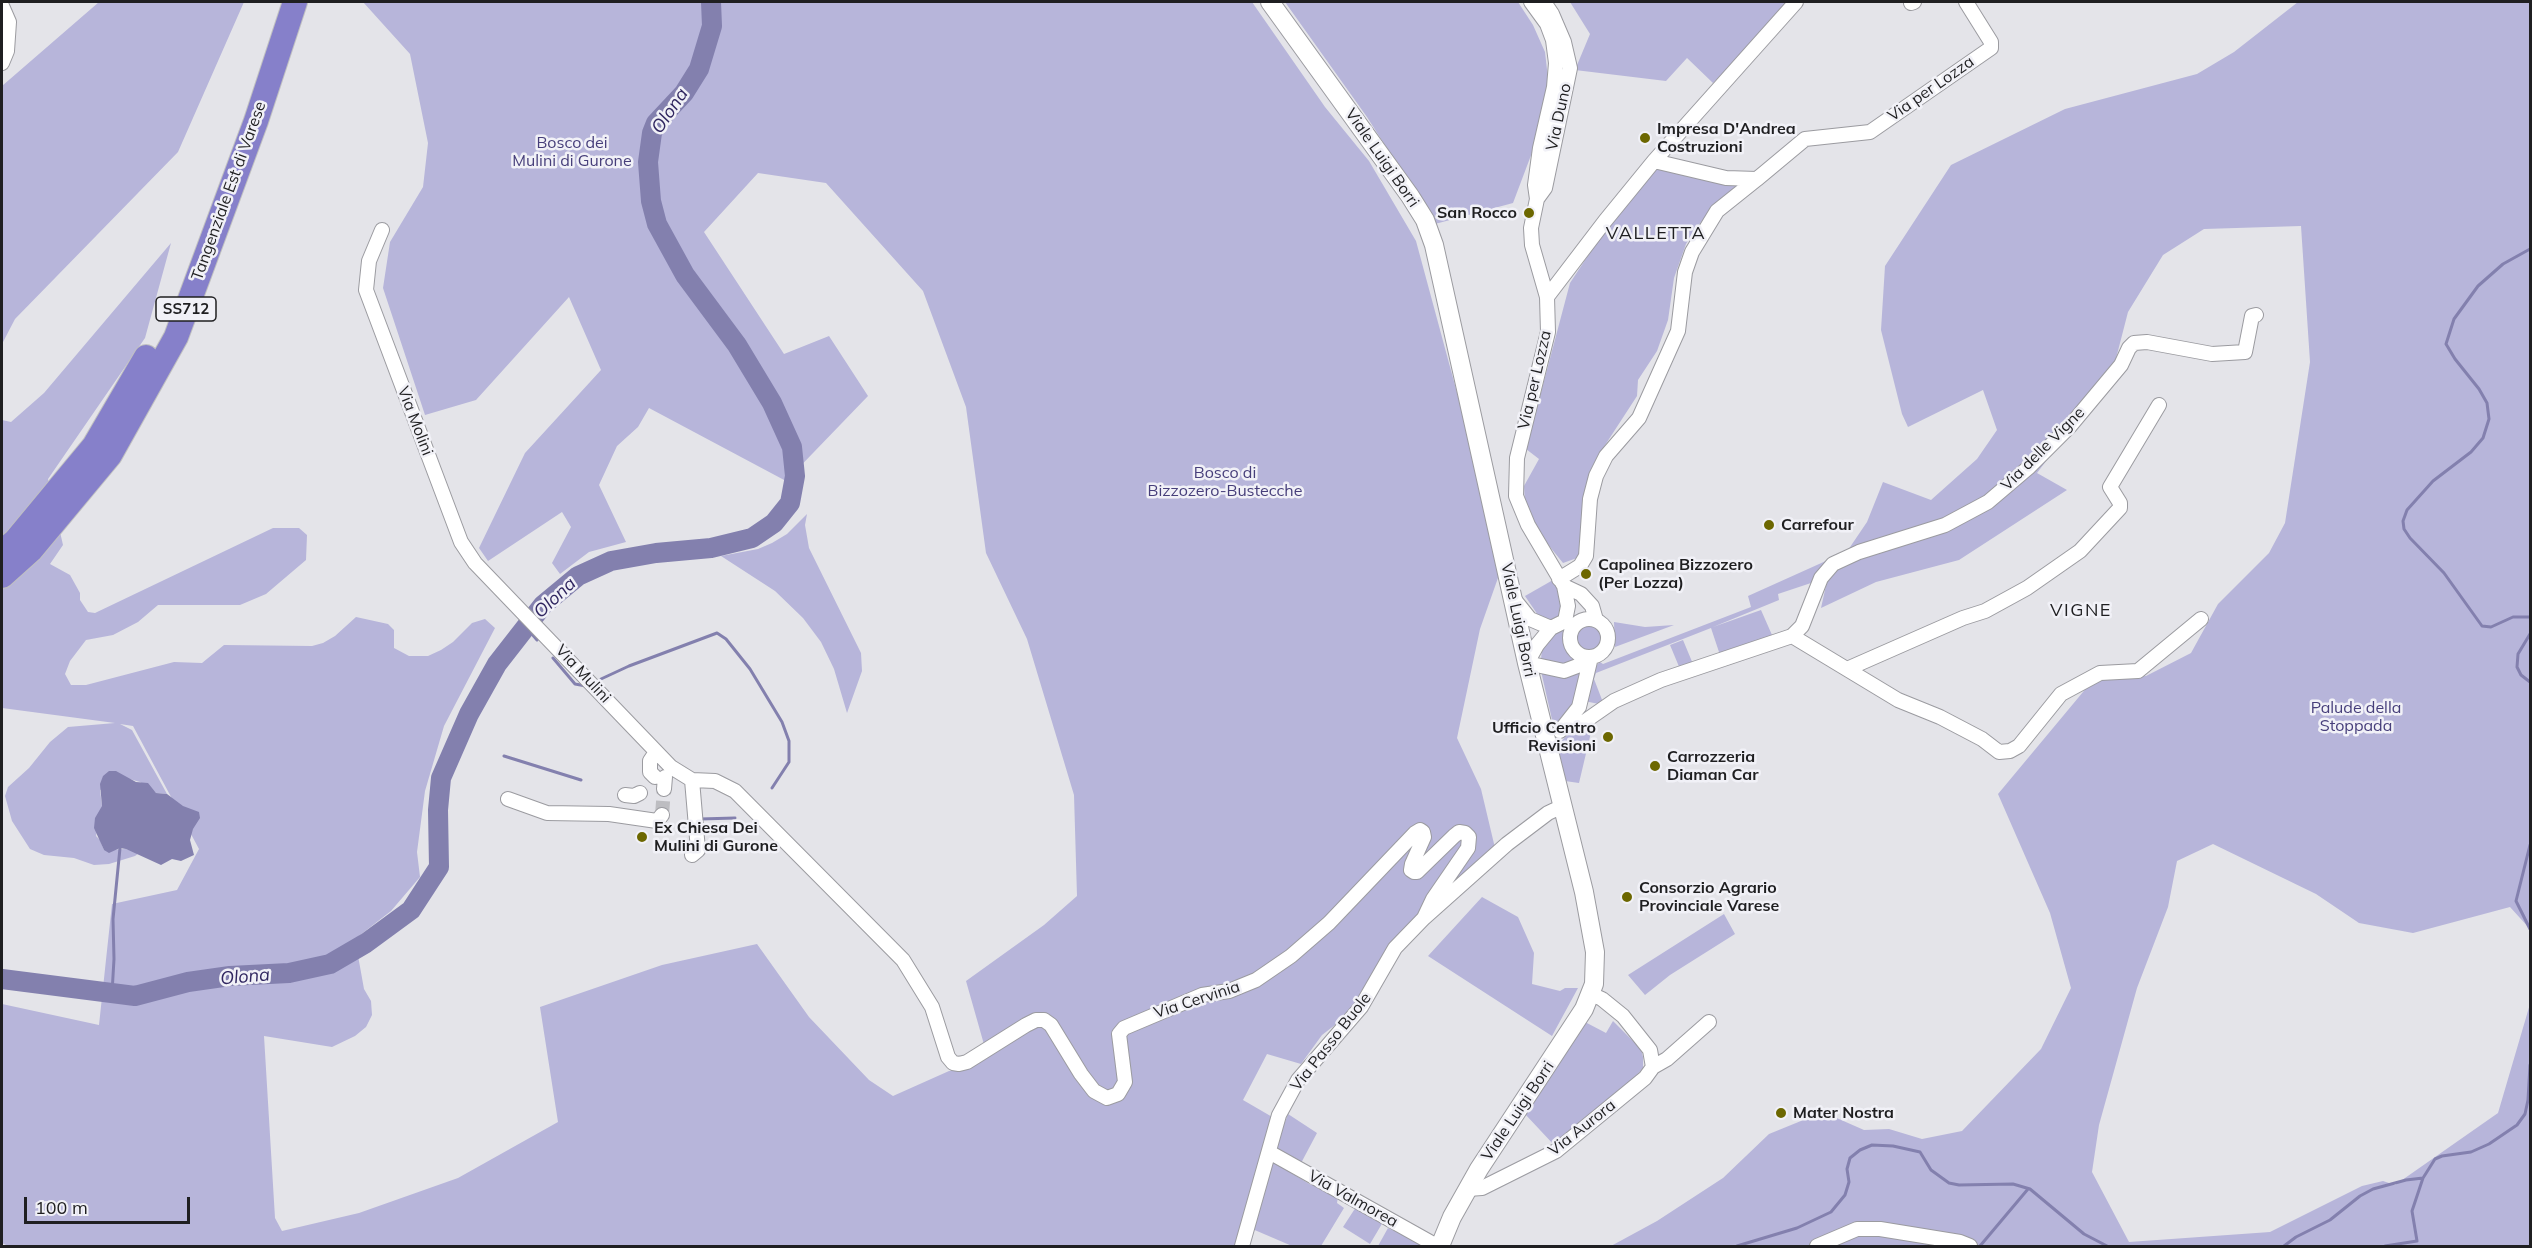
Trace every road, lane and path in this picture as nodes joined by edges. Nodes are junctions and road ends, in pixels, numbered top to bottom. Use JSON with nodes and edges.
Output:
{"nodes":[{"id":1,"x":281,"y":2,"type":"edge"},
{"id":2,"x":295,"y":2,"type":"edge"},
{"id":3,"x":1270,"y":2,"type":"edge"},
{"id":4,"x":1531,"y":2,"type":"edge"},
{"id":5,"x":1544,"y":2,"type":"edge"},
{"id":6,"x":1796,"y":2,"type":"edge"},
{"id":7,"x":1966,"y":2,"type":"edge"},
{"id":8,"x":2,"y":6,"type":"edge"},
{"id":9,"x":2,"y":63,"type":"edge"},
{"id":10,"x":1654,"y":161,"type":"junction"},
{"id":11,"x":1757,"y":179,"type":"junction"},
{"id":12,"x":1537,"y":199,"type":"junction"},
{"id":13,"x":382,"y":230,"type":"dead end"},
{"id":14,"x":1547,"y":297,"type":"junction"},
{"id":15,"x":2256,"y":315,"type":"dead end"},
{"id":16,"x":2159,"y":405,"type":"dead end"},
{"id":17,"x":2,"y":552,"type":"edge"},
{"id":18,"x":2,"y":576,"type":"edge"},
{"id":19,"x":1562,"y":583,"type":"junction"},
{"id":20,"x":508,"y":598,"type":"joint"},
{"id":21,"x":1514,"y":599,"type":"junction"},
{"id":22,"x":2201,"y":619,"type":"dead end"},
{"id":23,"x":1596,"y":620,"type":"junction"},
{"id":24,"x":1569,"y":624,"type":"junction"},
{"id":25,"x":1551,"y":628,"type":"junction"},
{"id":26,"x":1792,"y":636,"type":"junction"},
{"id":27,"x":1589,"y":660,"type":"junction"},
{"id":28,"x":1527,"y":663,"type":"junction"},
{"id":29,"x":1847,"y":669,"type":"junction"},
{"id":30,"x":1579,"y":707,"type":"junction"},
{"id":31,"x":1596,"y":712,"type":"junction"},
{"id":32,"x":1564,"y":728,"type":"junction"},
{"id":33,"x":1546,"y":740,"type":"junction"},
{"id":34,"x":692,"y":780,"type":"junction"},
{"id":35,"x":657,"y":782,"type":"junction"},
{"id":36,"x":625,"y":795,"type":"dead end"},
{"id":37,"x":508,"y":799,"type":"dead end"},
{"id":38,"x":1563,"y":806,"type":"junction"},
{"id":39,"x":662,"y":815,"type":"dead end"},
{"id":40,"x":788,"y":845,"type":"joint"},
{"id":41,"x":692,"y":855,"type":"dead end"},
{"id":42,"x":1424,"y":918,"type":"junction"},
{"id":43,"x":1591,"y":994,"type":"junction"},
{"id":44,"x":1709,"y":1022,"type":"dead end"},
{"id":45,"x":1653,"y":1066,"type":"junction"},
{"id":46,"x":1269,"y":1152,"type":"junction"},
{"id":47,"x":1468,"y":1189,"type":"junction"},
{"id":48,"x":1242,"y":1246,"type":"edge"},
{"id":49,"x":1438,"y":1246,"type":"edge"},
{"id":50,"x":1817,"y":1246,"type":"edge"},
{"id":51,"x":1970,"y":1246,"type":"edge"}],
"edges":[{"from":1,"to":17,"type":"highway","name":"Tangenziale Est di Varese","number":"SS712"},
{"from":2,"to":18,"type":"highway","name":"Tangenziale Est di Varese","number":"SS712"},
{"from":3,"to":21,"type":"main road","name":"Viale Luigi Borri"},
{"from":4,"to":12,"type":"street","name":"Via Duno"},
{"from":5,"to":12,"type":"street","name":"Via Duno"},
{"from":6,"to":10,"type":"street"},
{"from":7,"to":11,"type":"street","name":"Via per Lozza"},
{"from":8,"to":9,"type":"street"},
{"from":10,"to":11,"type":"street"},
{"from":10,"to":14,"type":"street"},
{"from":11,"to":19,"type":"street"},
{"from":12,"to":14,"type":"street","name":"Via Duno"},
{"from":13,"to":20,"type":"street","name":"Via Molini"},
{"from":14,"to":19,"type":"street","name":"Via per Lozza"},
{"from":15,"to":26,"type":"street","name":"Via delle Vigne"},
{"from":16,"to":29,"type":"street"},
{"from":19,"to":23,"type":"street","name":"Via per Lozza"},
{"from":19,"to":24,"type":"street","name":"Via per Lozza"},
{"from":20,"to":35,"type":"street","name":"Via Mulini"},
{"from":21,"to":25,"type":"street"},
{"from":21,"to":28,"type":"main road","name":"Viale Luigi Borri"},
{"from":22,"to":29,"type":"street"},
{"from":23,"to":24,"type":"street"},
{"from":23,"to":27,"type":"street"},
{"from":24,"to":25,"type":"street"},
{"from":24,"to":27,"type":"street"},
{"from":25,"to":28,"type":"street"},
{"from":26,"to":29,"type":"street"},
{"from":26,"to":31,"type":"street"},
{"from":27,"to":28,"type":"street"},
{"from":27,"to":30,"type":"street"},
{"from":28,"to":33,"type":"main road","name":"Viale Luigi Borri"},
{"from":30,"to":31,"type":"street"},
{"from":30,"to":32,"type":"street"},
{"from":31,"to":32,"type":"street"},
{"from":32,"to":33,"type":"street"},
{"from":33,"to":38,"type":"main road","name":"Viale Luigi Borri"},
{"from":34,"to":35,"type":"street","name":"Via Mulini"},
{"from":34,"to":40,"type":"street","name":"Via Mulini"},
{"from":34,"to":41,"type":"street"},
{"from":35,"to":36,"type":"street"},
{"from":37,"to":39,"type":"street"},
{"from":38,"to":42,"type":"street","name":"Via Passo Buole"},
{"from":38,"to":43,"type":"main road","name":"Viale Luigi Borri"},
{"from":40,"to":42,"type":"street","name":"Via Cervinia"},
{"from":42,"to":46,"type":"street","name":"Via Passo Buole"},
{"from":43,"to":45,"type":"street"},
{"from":43,"to":47,"type":"main road","name":"Viale Luigi Borri"},
{"from":44,"to":45,"type":"street","name":"Via Aurora"},
{"from":45,"to":47,"type":"street","name":"Via Aurora"},
{"from":46,"to":48,"type":"street","name":"Via Passo Buole"},
{"from":46,"to":49,"type":"street","name":"Via Valmorea"},
{"from":47,"to":49,"type":"main road","name":"Viale Luigi Borri"},
{"from":50,"to":51,"type":"street"}]}
